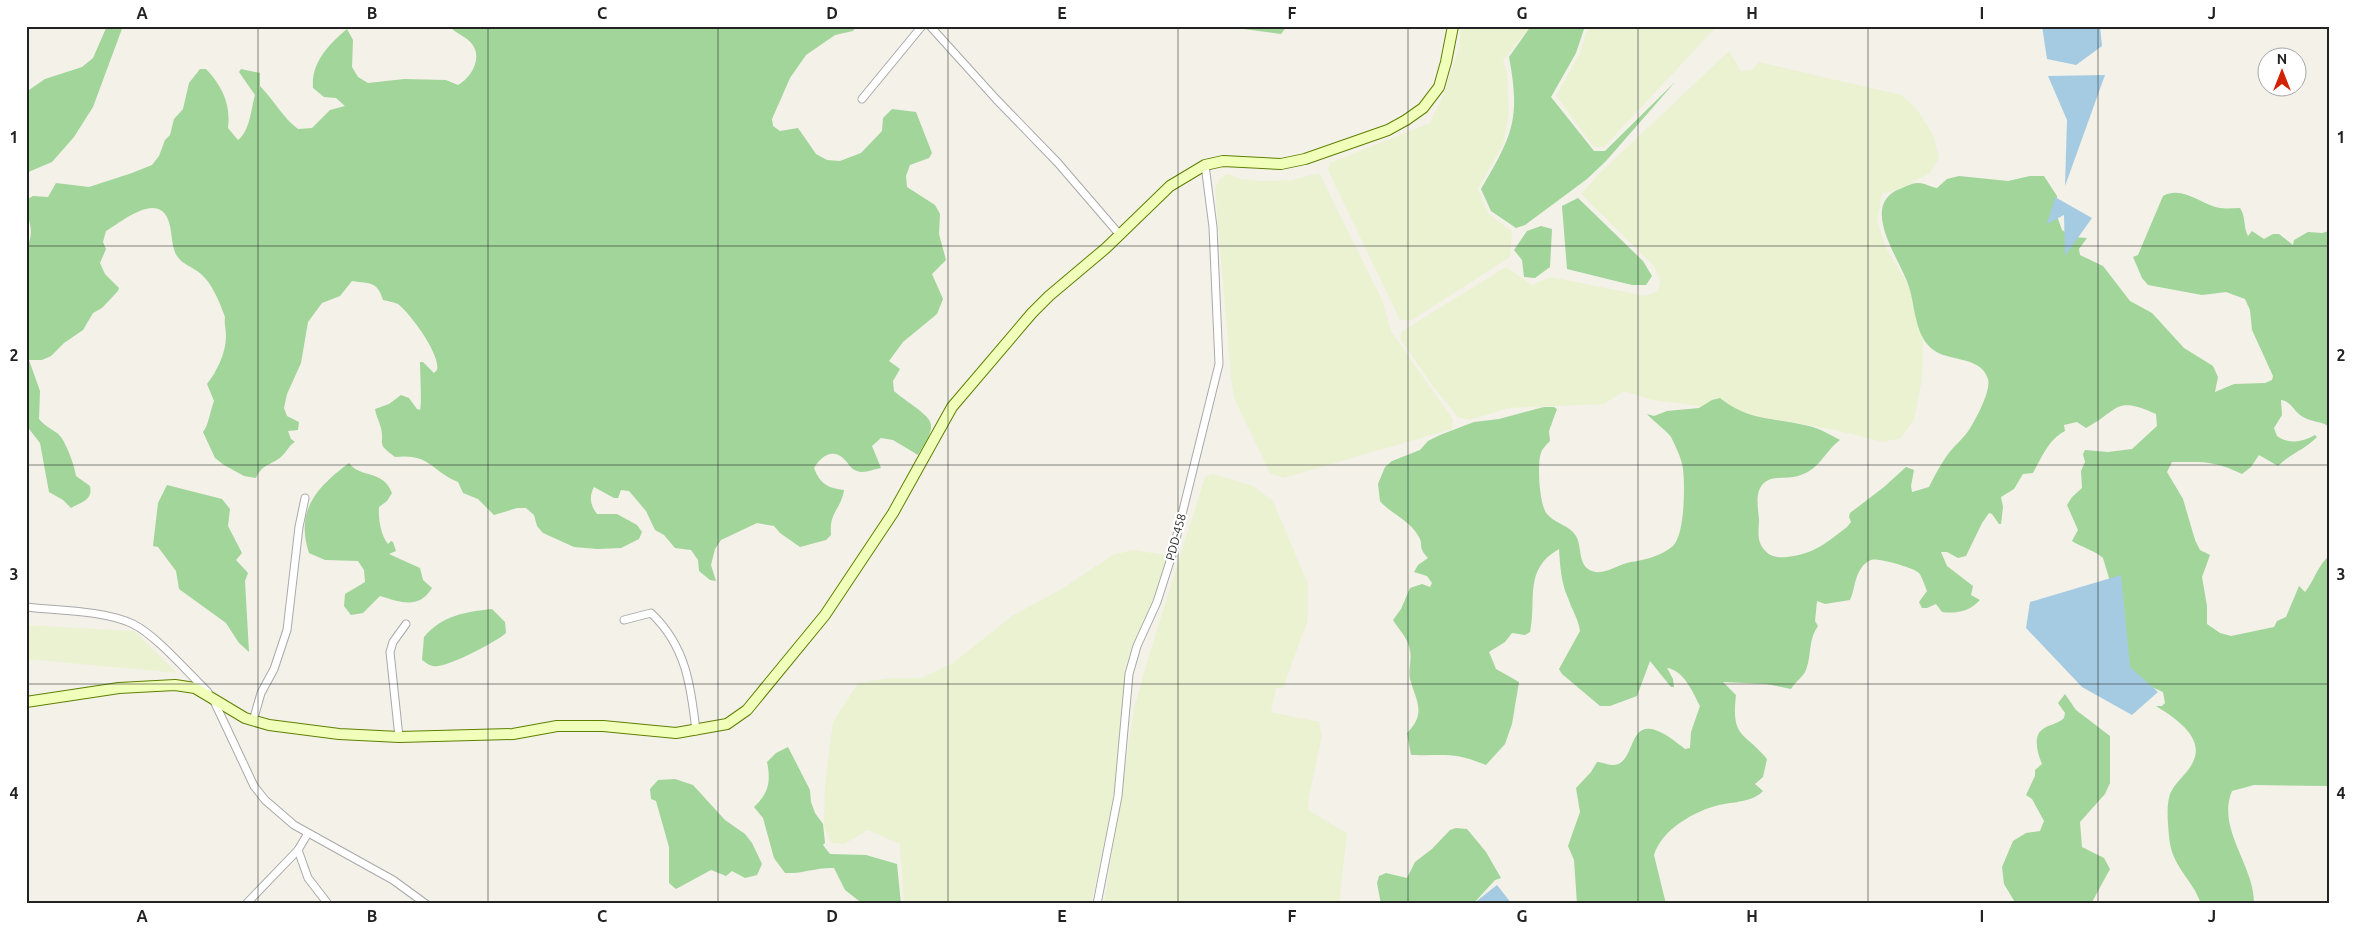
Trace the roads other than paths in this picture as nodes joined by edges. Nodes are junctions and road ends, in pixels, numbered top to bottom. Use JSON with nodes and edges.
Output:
{"nodes":[{"id":1,"x":922,"y":26,"type":"edge"},
{"id":2,"x":930,"y":26,"type":"edge"},
{"id":3,"x":1453,"y":26,"type":"edge"},
{"id":4,"x":862,"y":99,"type":"dead end"},
{"id":5,"x":1205,"y":165,"type":"junction"},
{"id":6,"x":1120,"y":235,"type":"junction"},
{"id":7,"x":305,"y":498,"type":"dead end"},
{"id":8,"x":26,"y":607,"type":"edge"},
{"id":9,"x":624,"y":620,"type":"dead end"},
{"id":10,"x":406,"y":624,"type":"dead end"},
{"id":11,"x":212,"y":697,"type":"junction"},
{"id":12,"x":26,"y":702,"type":"edge"},
{"id":13,"x":253,"y":721,"type":"junction"},
{"id":14,"x":696,"y":731,"type":"junction"},
{"id":15,"x":400,"y":737,"type":"junction"},
{"id":16,"x":308,"y":834,"type":"junction"},
{"id":17,"x":298,"y":850,"type":"junction"},
{"id":18,"x":246,"y":904,"type":"edge"},
{"id":19,"x":328,"y":904,"type":"edge"},
{"id":20,"x":426,"y":904,"type":"edge"},
{"id":21,"x":1097,"y":904,"type":"edge"}],
"edges":[{"from":1,"to":4,"type":"street"},
{"from":2,"to":6,"type":"street"},
{"from":3,"to":5,"type":"street"},
{"from":5,"to":6,"type":"street"},
{"from":5,"to":21,"type":"street","name":"PDD-458","number":"PDD-458"},
{"from":6,"to":14,"type":"street"},
{"from":7,"to":13,"type":"street"},
{"from":8,"to":11,"type":"street"},
{"from":9,"to":14,"type":"street"},
{"from":10,"to":15,"type":"street"},
{"from":11,"to":12,"type":"street"},
{"from":11,"to":13,"type":"street"},
{"from":11,"to":16,"type":"street"},
{"from":13,"to":15,"type":"street"},
{"from":14,"to":15,"type":"street"},
{"from":16,"to":17,"type":"street"},
{"from":16,"to":20,"type":"street"},
{"from":17,"to":18,"type":"street"},
{"from":17,"to":19,"type":"street"}]}
